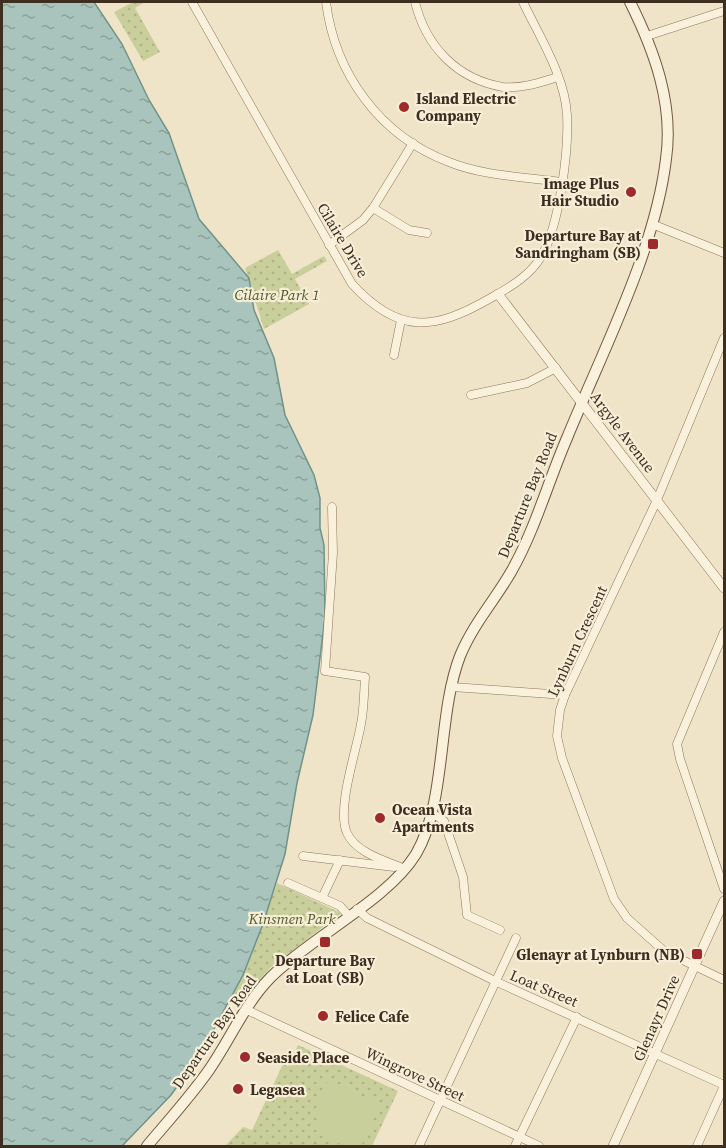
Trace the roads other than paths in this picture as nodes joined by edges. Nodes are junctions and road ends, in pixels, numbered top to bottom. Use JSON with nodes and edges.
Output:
{"nodes":[{"id":1,"x":192,"y":2,"type":"edge"},
{"id":2,"x":326,"y":2,"type":"edge"},
{"id":3,"x":415,"y":2,"type":"edge"},
{"id":4,"x":523,"y":2,"type":"edge"},
{"id":5,"x":630,"y":2,"type":"edge"},
{"id":6,"x":724,"y":10,"type":"edge"},
{"id":7,"x":647,"y":36,"type":"junction"},
{"id":8,"x":558,"y":77,"type":"junction"},
{"id":9,"x":413,"y":143,"type":"junction"},
{"id":10,"x":562,"y":182,"type":"junction"},
{"id":11,"x":373,"y":208,"type":"junction"},
{"id":12,"x":652,"y":224,"type":"junction"},
{"id":13,"x":427,"y":233,"type":"dead end"},
{"id":14,"x":329,"y":245,"type":"junction"},
{"id":15,"x":724,"y":253,"type":"edge"},
{"id":16,"x":498,"y":294,"type":"junction"},
{"id":17,"x":401,"y":320,"type":"junction"},
{"id":18,"x":724,"y":338,"type":"edge"},
{"id":19,"x":394,"y":355,"type":"dead end"},
{"id":20,"x":556,"y":368,"type":"junction"},
{"id":21,"x":471,"y":395,"type":"dead end"},
{"id":22,"x":581,"y":402,"type":"junction"},
{"id":23,"x":657,"y":500,"type":"junction"},
{"id":24,"x":332,"y":507,"type":"dead end"},
{"id":25,"x":724,"y":588,"type":"edge"},
{"id":26,"x":724,"y":632,"type":"edge"},
{"id":27,"x":452,"y":687,"type":"junction"},
{"id":28,"x":566,"y":695,"type":"junction"},
{"id":29,"x":432,"y":813,"type":"junction"},
{"id":30,"x":303,"y":856,"type":"dead end"},
{"id":31,"x":340,"y":860,"type":"junction"},
{"id":32,"x":405,"y":868,"type":"junction"},
{"id":33,"x":288,"y":883,"type":"dead end"},
{"id":34,"x":724,"y":889,"type":"edge"},
{"id":35,"x":321,"y":898,"type":"junction"},
{"id":36,"x":724,"y":901,"type":"edge"},
{"id":37,"x":353,"y":912,"type":"junction"},
{"id":38,"x":500,"y":930,"type":"dead end"},
{"id":39,"x":516,"y":938,"type":"dead end"},
{"id":40,"x":696,"y":966,"type":"junction"},
{"id":41,"x":724,"y":980,"type":"edge"},
{"id":42,"x":496,"y":982,"type":"junction"},
{"id":43,"x":247,"y":1010,"type":"junction"},
{"id":44,"x":577,"y":1017,"type":"junction"},
{"id":45,"x":657,"y":1053,"type":"junction"},
{"id":46,"x":724,"y":1085,"type":"edge"},
{"id":47,"x":441,"y":1101,"type":"junction"},
{"id":48,"x":520,"y":1138,"type":"junction"},
{"id":49,"x":147,"y":1146,"type":"edge"},
{"id":50,"x":419,"y":1146,"type":"edge"},
{"id":51,"x":515,"y":1146,"type":"edge"},
{"id":52,"x":539,"y":1146,"type":"edge"},
{"id":53,"x":613,"y":1146,"type":"edge"},
{"id":54,"x":697,"y":1146,"type":"edge"}],
"edges":[{"from":1,"to":14,"type":"street","name":"Cilaire Drive"},
{"from":2,"to":9,"type":"street"},
{"from":3,"to":8,"type":"street"},
{"from":4,"to":8,"type":"street","name":"Cilaire Drive"},
{"from":5,"to":7,"type":"main road","name":"Departure Bay Road"},
{"from":6,"to":7,"type":"street"},
{"from":7,"to":12,"type":"main road","name":"Departure Bay Road"},
{"from":8,"to":10,"type":"street","name":"Cilaire Drive"},
{"from":9,"to":10,"type":"street"},
{"from":9,"to":11,"type":"street"},
{"from":10,"to":16,"type":"street","name":"Cilaire Drive"},
{"from":11,"to":13,"type":"street"},
{"from":11,"to":14,"type":"street"},
{"from":12,"to":15,"type":"street"},
{"from":12,"to":22,"type":"main road","name":"Departure Bay Road"},
{"from":14,"to":17,"type":"street","name":"Cilaire Drive"},
{"from":16,"to":17,"type":"street","name":"Cilaire Drive"},
{"from":16,"to":20,"type":"street","name":"Argyle Avenue"},
{"from":17,"to":19,"type":"street"},
{"from":18,"to":23,"type":"street","name":"Lynburn Crescent"},
{"from":20,"to":21,"type":"street"},
{"from":20,"to":22,"type":"street","name":"Argyle Avenue"},
{"from":22,"to":23,"type":"street","name":"Argyle Avenue"},
{"from":22,"to":27,"type":"main road","name":"Departure Bay Road"},
{"from":23,"to":25,"type":"street","name":"Argyle Avenue"},
{"from":23,"to":28,"type":"street","name":"Lynburn Crescent"},
{"from":24,"to":32,"type":"street"},
{"from":26,"to":34,"type":"street"},
{"from":27,"to":28,"type":"street"},
{"from":27,"to":29,"type":"main road","name":"Departure Bay Road"},
{"from":28,"to":40,"type":"street","name":"Lynburn Crescent"},
{"from":29,"to":32,"type":"main road","name":"Departure Bay Road"},
{"from":29,"to":38,"type":"street"},
{"from":30,"to":31,"type":"street"},
{"from":31,"to":32,"type":"street"},
{"from":31,"to":35,"type":"street"},
{"from":32,"to":37,"type":"main road","name":"Departure Bay Road"},
{"from":33,"to":35,"type":"street","name":"Loat Street"},
{"from":35,"to":37,"type":"street","name":"Loat Street"},
{"from":36,"to":40,"type":"street","name":"Glenayr Drive"},
{"from":37,"to":42,"type":"street","name":"Loat Street"},
{"from":37,"to":43,"type":"main road","name":"Departure Bay Road"},
{"from":39,"to":42,"type":"street"},
{"from":40,"to":41,"type":"street","name":"Lynburn Crescent"},
{"from":40,"to":45,"type":"street","name":"Glenayr Drive"},
{"from":42,"to":44,"type":"street","name":"Loat Street"},
{"from":42,"to":47,"type":"street"},
{"from":43,"to":47,"type":"street","name":"Wingrove Street"},
{"from":43,"to":49,"type":"main road","name":"Departure Bay Road"},
{"from":44,"to":45,"type":"street","name":"Loat Street"},
{"from":44,"to":48,"type":"street"},
{"from":45,"to":46,"type":"street","name":"Loat Street"},
{"from":45,"to":53,"type":"street","name":"Glenayr Drive"},
{"from":46,"to":54,"type":"street"},
{"from":47,"to":48,"type":"street","name":"Wingrove Street"},
{"from":47,"to":50,"type":"street"},
{"from":48,"to":51,"type":"street"},
{"from":48,"to":52,"type":"street","name":"Wingrove Street"}]}
